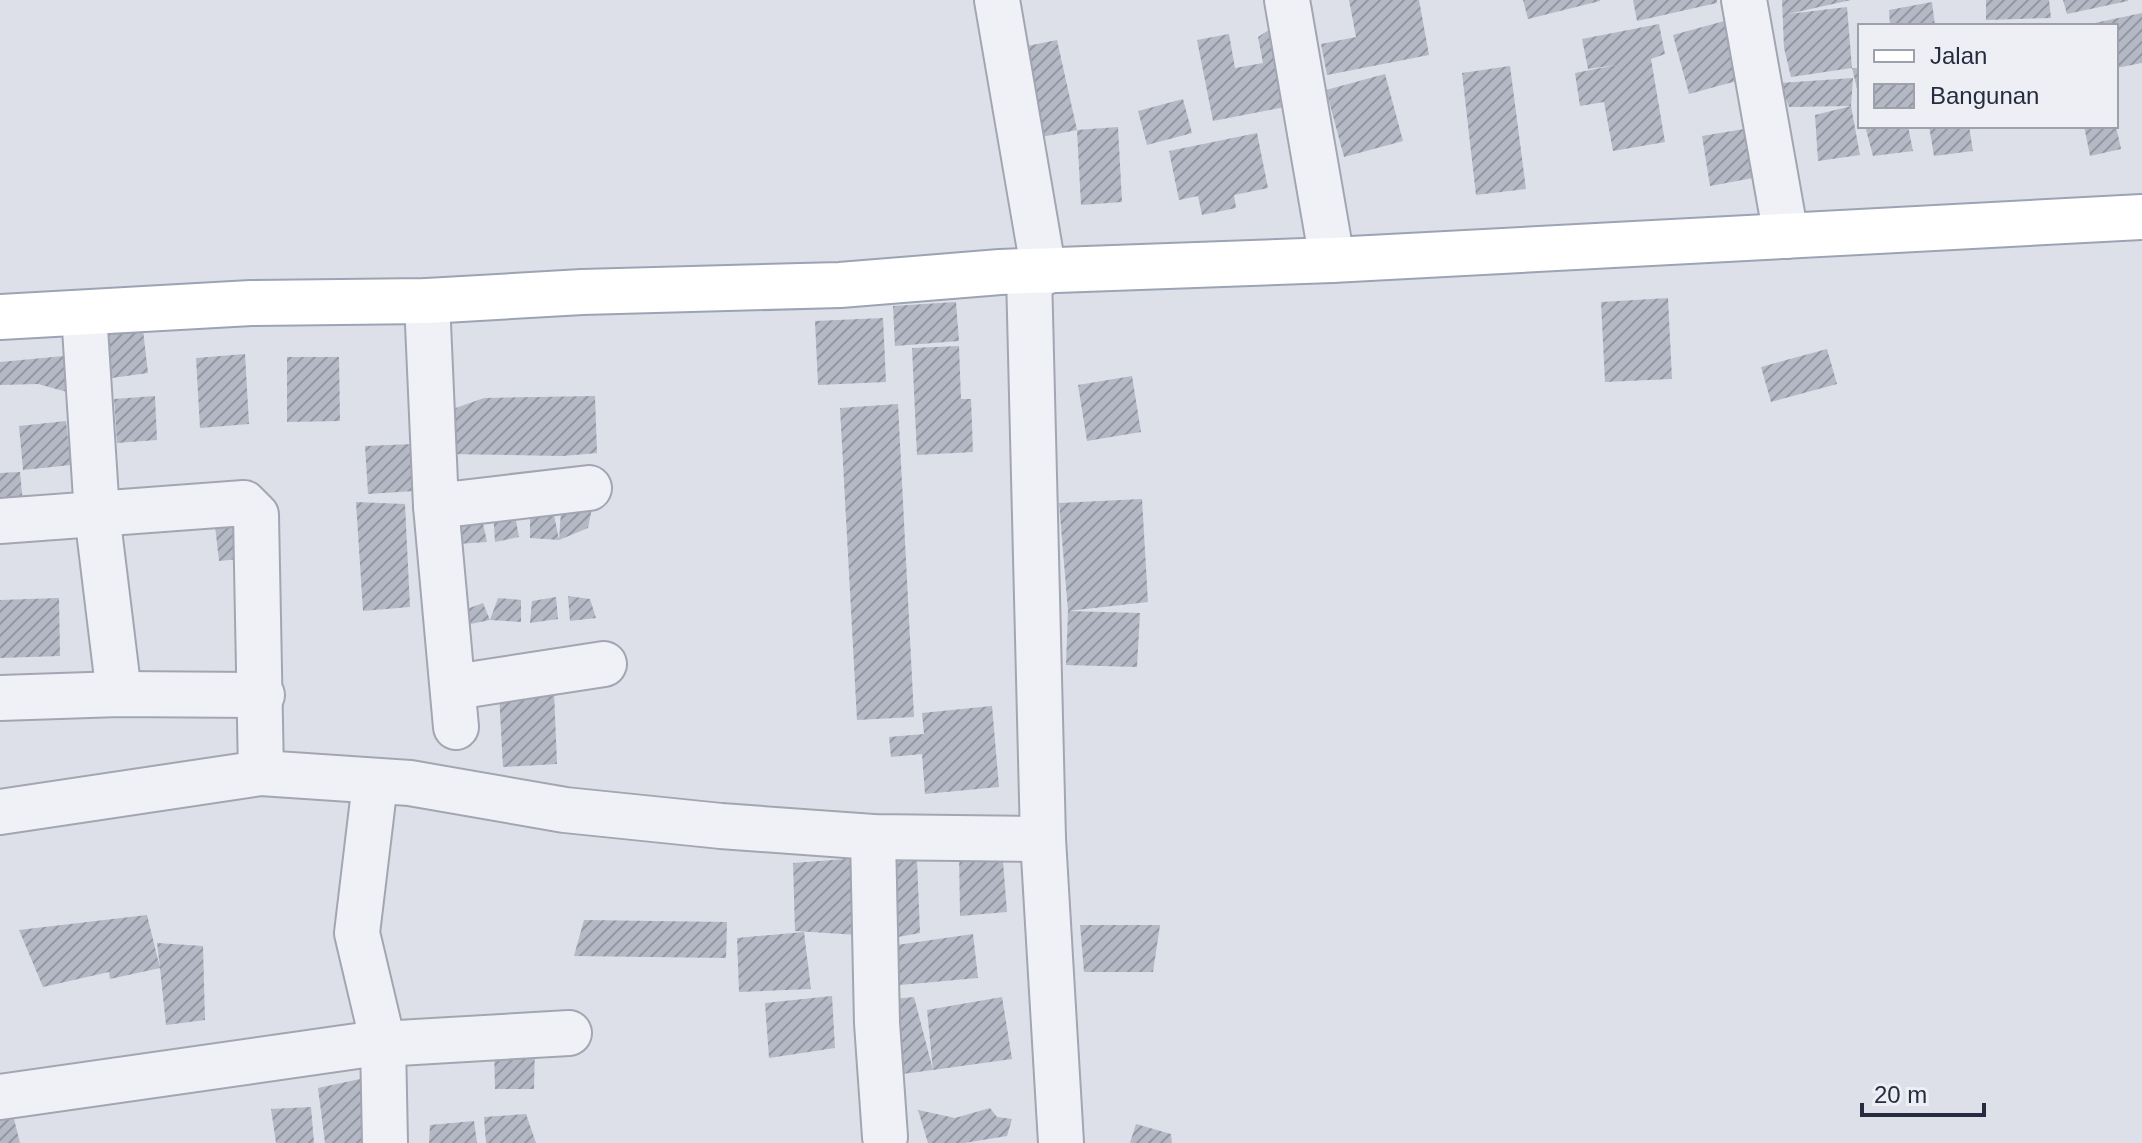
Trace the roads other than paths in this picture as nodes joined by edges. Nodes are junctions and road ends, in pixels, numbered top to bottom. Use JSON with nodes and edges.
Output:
{"nodes":[{"id":1,"x":997,"y":0,"type":"edge"},
{"id":2,"x":1287,"y":0,"type":"edge"},
{"id":3,"x":1744,"y":0,"type":"edge"},
{"id":4,"x":2142,"y":217,"type":"edge"},
{"id":5,"x":1786,"y":236,"type":"junction"},
{"id":6,"x":1332,"y":260,"type":"junction"},
{"id":7,"x":1036,"y":273,"type":"junction"},
{"id":8,"x":427,"y":301,"type":"junction"},
{"id":9,"x":84,"y":313,"type":"junction"},
{"id":10,"x":0,"y":317,"type":"edge"},
{"id":11,"x":589,"y":488,"type":"dead end"},
{"id":12,"x":436,"y":506,"type":"junction"},
{"id":13,"x":97,"y":514,"type":"junction"},
{"id":14,"x":0,"y":521,"type":"edge"},
{"id":15,"x":604,"y":664,"type":"dead end"},
{"id":16,"x":119,"y":694,"type":"junction"},
{"id":17,"x":262,"y":695,"type":"junction"},
{"id":18,"x":0,"y":698,"type":"edge"},
{"id":19,"x":261,"y":773,"type":"junction"},
{"id":20,"x":375,"y":783,"type":"junction"},
{"id":21,"x":0,"y":812,"type":"edge"},
{"id":22,"x":873,"y":837,"type":"junction"},
{"id":23,"x":1043,"y":839,"type":"junction"},
{"id":24,"x":569,"y":1033,"type":"dead end"},
{"id":25,"x":383,"y":1043,"type":"junction"},
{"id":26,"x":0,"y":1097,"type":"edge"},
{"id":27,"x":885,"y":1137,"type":"dead end"},
{"id":28,"x":385,"y":1143,"type":"edge"},
{"id":29,"x":1061,"y":1143,"type":"edge"}],
"edges":[{"from":1,"to":7,"type":"street"},
{"from":2,"to":6,"type":"street"},
{"from":3,"to":5,"type":"street"},
{"from":4,"to":5,"type":"main road"},
{"from":5,"to":6,"type":"main road"},
{"from":6,"to":7,"type":"main road"},
{"from":7,"to":8,"type":"main road"},
{"from":7,"to":23,"type":"street"},
{"from":8,"to":9,"type":"main road"},
{"from":8,"to":12,"type":"street"},
{"from":9,"to":10,"type":"main road"},
{"from":9,"to":13,"type":"street"},
{"from":11,"to":12,"type":"street"},
{"from":12,"to":15,"type":"street"},
{"from":13,"to":14,"type":"street"},
{"from":13,"to":16,"type":"street"},
{"from":13,"to":17,"type":"street"},
{"from":16,"to":17,"type":"street"},
{"from":16,"to":18,"type":"street"},
{"from":17,"to":19,"type":"street"},
{"from":19,"to":20,"type":"street"},
{"from":19,"to":21,"type":"street"},
{"from":20,"to":22,"type":"street"},
{"from":20,"to":25,"type":"street"},
{"from":22,"to":23,"type":"street"},
{"from":22,"to":27,"type":"street"},
{"from":23,"to":29,"type":"street"},
{"from":24,"to":25,"type":"street"},
{"from":25,"to":26,"type":"street"},
{"from":25,"to":28,"type":"street"}]}
